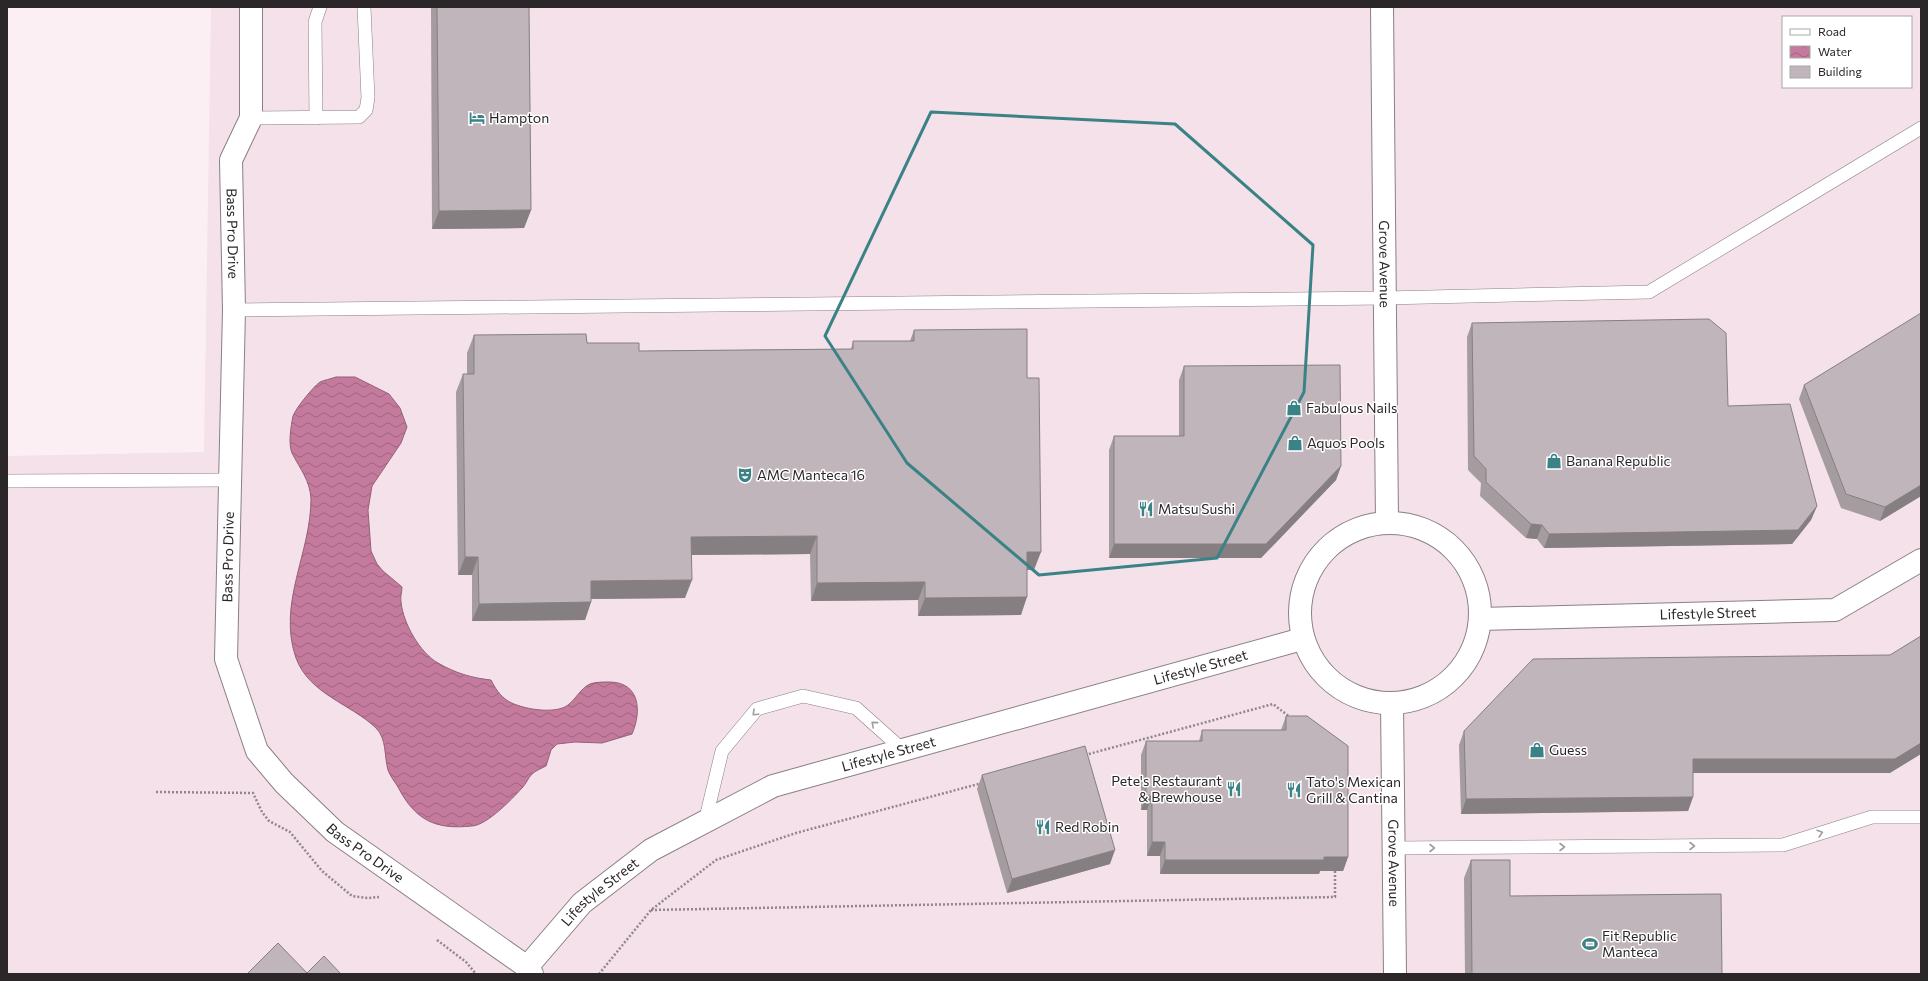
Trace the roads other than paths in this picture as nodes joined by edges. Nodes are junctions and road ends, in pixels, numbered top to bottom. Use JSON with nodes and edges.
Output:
{"nodes":[{"id":1,"x":251,"y":7,"type":"edge"},
{"id":2,"x":320,"y":7,"type":"edge"},
{"id":3,"x":364,"y":7,"type":"edge"},
{"id":4,"x":1382,"y":7,"type":"edge"},
{"id":5,"x":251,"y":118,"type":"junction"},
{"id":6,"x":316,"y":118,"type":"junction"},
{"id":7,"x":1921,"y":128,"type":"edge"},
{"id":8,"x":1385,"y":298,"type":"junction"},
{"id":9,"x":234,"y":310,"type":"junction"},
{"id":10,"x":230,"y":480,"type":"junction"},
{"id":11,"x":7,"y":481,"type":"edge"},
{"id":12,"x":1387,"y":522,"type":"junction"},
{"id":13,"x":1921,"y":560,"type":"edge"},
{"id":14,"x":1481,"y":619,"type":"junction"},
{"id":15,"x":1302,"y":639,"type":"junction"},
{"id":16,"x":1392,"y":704,"type":"junction"},
{"id":17,"x":903,"y":750,"type":"junction"},
{"id":18,"x":1921,"y":817,"type":"edge"},
{"id":19,"x":705,"y":822,"type":"junction"},
{"id":20,"x":1393,"y":848,"type":"junction"},
{"id":21,"x":530,"y":971,"type":"edge"},
{"id":22,"x":1395,"y":974,"type":"edge"}],
"edges":[{"from":1,"to":5,"type":"street","name":"Bass Pro Drive"},
{"from":2,"to":6,"type":"lane"},
{"from":3,"to":6,"type":"lane"},
{"from":4,"to":8,"type":"street","name":"Grove Avenue"},
{"from":5,"to":6,"type":"lane"},
{"from":5,"to":9,"type":"street","name":"Bass Pro Drive"},
{"from":7,"to":8,"type":"lane"},
{"from":8,"to":9,"type":"lane"},
{"from":8,"to":12,"type":"street","name":"Grove Avenue"},
{"from":9,"to":10,"type":"street","name":"Bass Pro Drive"},
{"from":10,"to":11,"type":"lane"},
{"from":10,"to":21,"type":"street","name":"Bass Pro Drive"},
{"from":12,"to":14,"type":"street"},
{"from":12,"to":15,"type":"street"},
{"from":13,"to":14,"type":"street","name":"Lifestyle Street"},
{"from":14,"to":16,"type":"street"},
{"from":15,"to":16,"type":"street"},
{"from":15,"to":17,"type":"street","name":"Lifestyle Street"},
{"from":16,"to":20,"type":"street","name":"Grove Avenue"},
{"from":17,"to":19,"type":"street","name":"Lifestyle Street"},
{"from":17,"to":19,"type":"lane","one_way":true},
{"from":20,"to":18,"type":"lane","one_way":true},
{"from":19,"to":21,"type":"street","name":"Lifestyle Street"},
{"from":20,"to":22,"type":"street","name":"Grove Avenue"}]}
